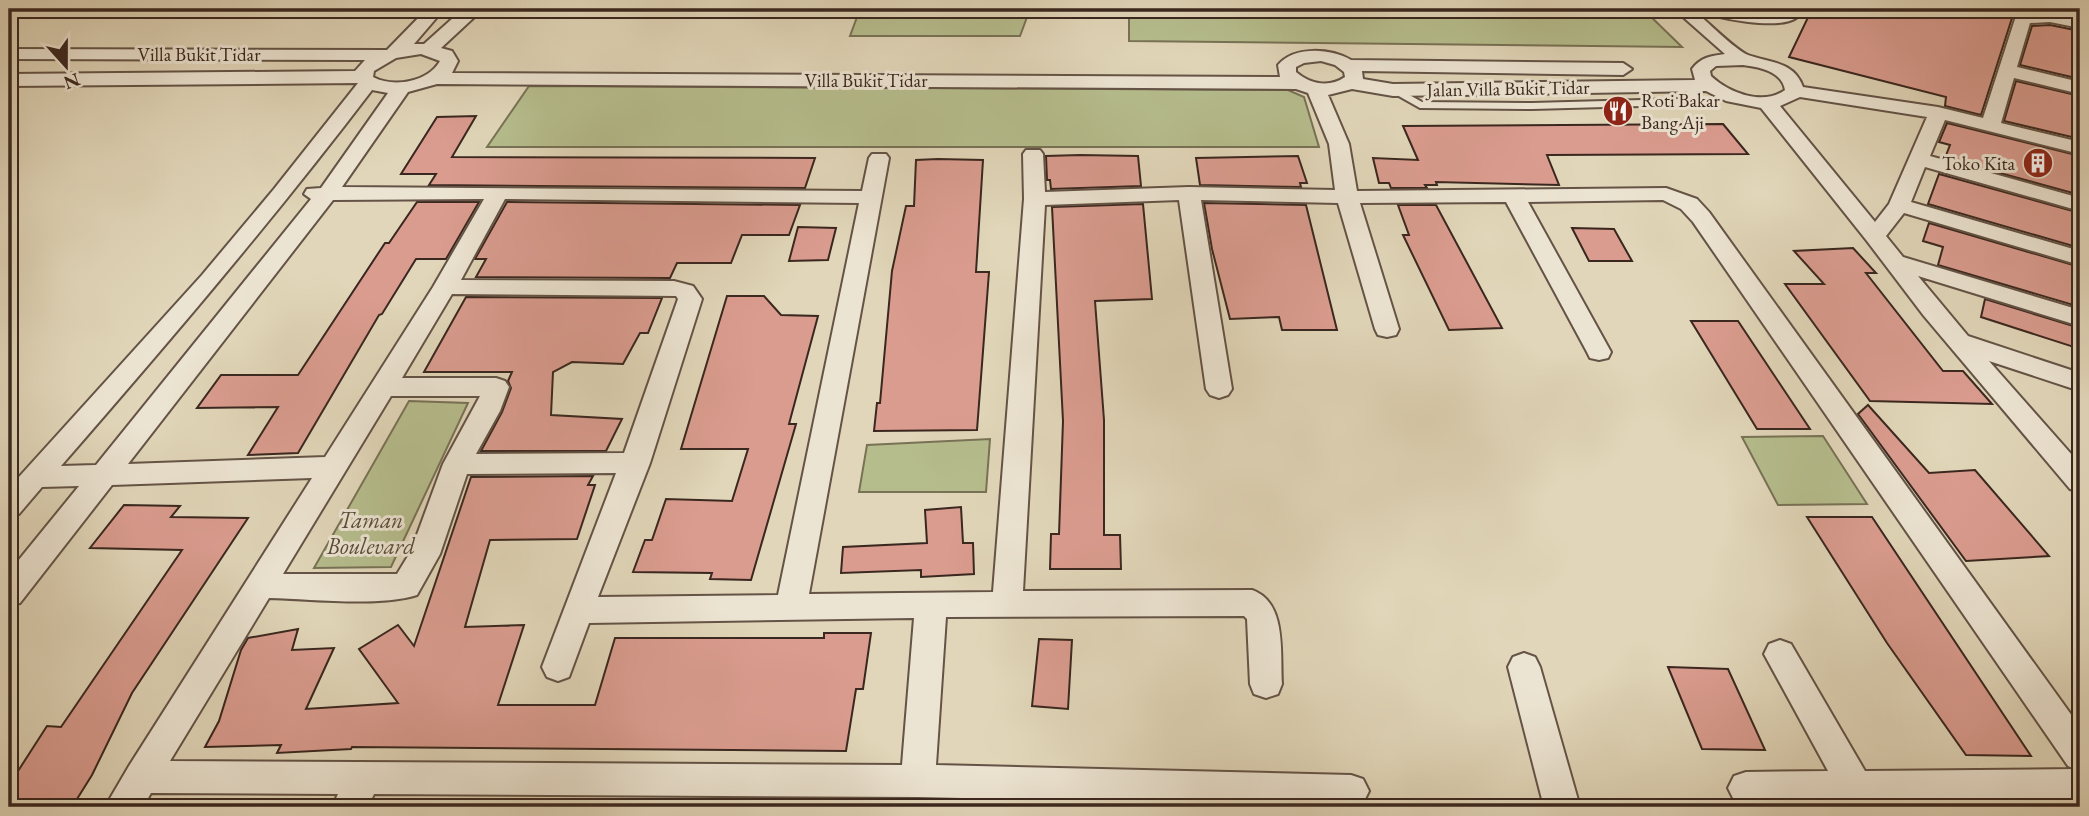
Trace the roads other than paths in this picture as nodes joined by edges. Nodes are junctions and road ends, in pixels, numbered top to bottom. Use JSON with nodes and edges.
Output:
{"nodes":[{"id":1,"x":436,"y":9,"type":"edge"},
{"id":2,"x":475,"y":9,"type":"edge"},
{"id":3,"x":1682,"y":9,"type":"edge"},
{"id":4,"x":1701,"y":9,"type":"edge"},
{"id":5,"x":1799,"y":9,"type":"edge"},
{"id":6,"x":2080,"y":23,"type":"edge"},
{"id":7,"x":429,"y":50,"type":"junction"},
{"id":8,"x":9,"y":54,"type":"edge"},
{"id":9,"x":393,"y":54,"type":"junction"},
{"id":10,"x":1741,"y":59,"type":"junction"},
{"id":11,"x":449,"y":61,"type":"junction"},
{"id":12,"x":1287,"y":65,"type":"junction"},
{"id":13,"x":2009,"y":71,"type":"junction"},
{"id":14,"x":1349,"y":74,"type":"junction"},
{"id":15,"x":434,"y":78,"type":"junction"},
{"id":16,"x":9,"y":80,"type":"edge"},
{"id":17,"x":366,"y":80,"type":"junction"},
{"id":18,"x":1701,"y":80,"type":"junction"},
{"id":19,"x":1307,"y":85,"type":"junction"},
{"id":20,"x":402,"y":87,"type":"junction"},
{"id":21,"x":2080,"y":88,"type":"edge"},
{"id":22,"x":1795,"y":91,"type":"junction"},
{"id":23,"x":1766,"y":102,"type":"junction"},
{"id":24,"x":1937,"y":113,"type":"junction"},
{"id":25,"x":1991,"y":125,"type":"junction"},
{"id":26,"x":2080,"y":148,"type":"edge"},
{"id":27,"x":1032,"y":154,"type":"dead end"},
{"id":28,"x":879,"y":158,"type":"dead end"},
{"id":29,"x":1918,"y":159,"type":"junction"},
{"id":30,"x":1189,"y":192,"type":"junction"},
{"id":31,"x":498,"y":193,"type":"junction"},
{"id":32,"x":282,"y":194,"type":"junction"},
{"id":33,"x":327,"y":194,"type":"junction"},
{"id":34,"x":1514,"y":196,"type":"junction"},
{"id":35,"x":871,"y":197,"type":"junction"},
{"id":36,"x":1347,"y":197,"type":"junction"},
{"id":37,"x":1035,"y":199,"type":"junction"},
{"id":38,"x":1899,"y":205,"type":"junction"},
{"id":39,"x":2080,"y":205,"type":"edge"},
{"id":40,"x":1875,"y":236,"type":"junction"},
{"id":41,"x":2080,"y":258,"type":"edge"},
{"id":42,"x":1896,"y":262,"type":"junction"},
{"id":43,"x":445,"y":287,"type":"junction"},
{"id":44,"x":2080,"y":318,"type":"edge"},
{"id":45,"x":1387,"y":329,"type":"dead end"},
{"id":46,"x":1961,"y":343,"type":"junction"},
{"id":47,"x":1599,"y":352,"type":"dead end"},
{"id":48,"x":2080,"y":382,"type":"edge"},
{"id":49,"x":381,"y":387,"type":"junction"},
{"id":50,"x":1219,"y":389,"type":"dead end"},
{"id":51,"x":2071,"y":460,"type":"edge"},
{"id":52,"x":636,"y":463,"type":"junction"},
{"id":53,"x":457,"y":464,"type":"junction"},
{"id":54,"x":336,"y":467,"type":"junction"},
{"id":55,"x":102,"y":475,"type":"junction"},
{"id":56,"x":33,"y":477,"type":"junction"},
{"id":57,"x":2080,"y":482,"type":"edge"},
{"id":58,"x":9,"y":506,"type":"edge"},
{"id":59,"x":262,"y":586,"type":"junction"},
{"id":60,"x":9,"y":594,"type":"edge"},
{"id":61,"x":1007,"y":604,"type":"junction"},
{"id":62,"x":931,"y":605,"type":"junction"},
{"id":63,"x":792,"y":606,"type":"junction"},
{"id":64,"x":577,"y":610,"type":"junction"},
{"id":65,"x":1780,"y":654,"type":"dead end"},
{"id":66,"x":558,"y":667,"type":"dead end"},
{"id":67,"x":1524,"y":667,"type":"dead end"},
{"id":68,"x":1266,"y":684,"type":"dead end"},
{"id":69,"x":2080,"y":755,"type":"edge"},
{"id":70,"x":141,"y":778,"type":"junction"},
{"id":71,"x":918,"y":781,"type":"junction"},
{"id":72,"x":2080,"y":785,"type":"edge"},
{"id":73,"x":1746,"y":788,"type":"dead end"},
{"id":74,"x":1856,"y":788,"type":"junction"},
{"id":75,"x":1351,"y":791,"type":"dead end"},
{"id":76,"x":357,"y":794,"type":"edge"},
{"id":77,"x":1819,"y":797,"type":"edge"},
{"id":78,"x":1298,"y":798,"type":"edge"},
{"id":79,"x":123,"y":807,"type":"edge"},
{"id":80,"x":1562,"y":807,"type":"edge"}],
"edges":[{"from":1,"to":9,"type":"street"},
{"from":2,"to":7,"type":"street"},
{"from":3,"to":10,"type":"street"},
{"from":4,"to":5,"type":"lane"},
{"from":6,"to":13,"type":"street"},
{"from":7,"to":9,"type":"street","name":"Villa Bukit Tidar"},
{"from":7,"to":11,"type":"street"},
{"from":8,"to":9,"type":"street","name":"Villa Bukit Tidar"},
{"from":9,"to":17,"type":"street"},
{"from":10,"to":18,"type":"street"},
{"from":10,"to":22,"type":"street"},
{"from":11,"to":12,"type":"street","name":"Villa Bukit Tidar"},
{"from":11,"to":15,"type":"street"},
{"from":12,"to":14,"type":"street","name":"Villa Bukit Tidar"},
{"from":12,"to":19,"type":"street"},
{"from":13,"to":21,"type":"street"},
{"from":13,"to":25,"type":"street"},
{"from":14,"to":18,"type":"street","name":"Jalan Villa Bukit Tidar"},
{"from":14,"to":18,"type":"street","name":"Jalan Villa Bukit Tidar"},
{"from":14,"to":19,"type":"street","name":"Villa Bukit Tidar"},
{"from":15,"to":19,"type":"street","name":"Villa Bukit Tidar"},
{"from":15,"to":20,"type":"street","name":"Villa Bukit Tidar"},
{"from":16,"to":17,"type":"street","name":"Villa Bukit Tidar"},
{"from":17,"to":20,"type":"street","name":"Villa Bukit Tidar"},
{"from":17,"to":32,"type":"street"},
{"from":18,"to":23,"type":"street"},
{"from":19,"to":36,"type":"street"},
{"from":20,"to":33,"type":"street"},
{"from":22,"to":23,"type":"street"},
{"from":22,"to":24,"type":"street"},
{"from":23,"to":40,"type":"street"},
{"from":24,"to":25,"type":"street"},
{"from":24,"to":29,"type":"street"},
{"from":25,"to":26,"type":"street"},
{"from":27,"to":37,"type":"street"},
{"from":28,"to":35,"type":"street"},
{"from":29,"to":38,"type":"street"},
{"from":29,"to":39,"type":"street"},
{"from":30,"to":36,"type":"street"},
{"from":30,"to":37,"type":"street"},
{"from":30,"to":50,"type":"street"},
{"from":31,"to":33,"type":"street"},
{"from":31,"to":35,"type":"street"},
{"from":31,"to":43,"type":"street"},
{"from":32,"to":33,"type":"street"},
{"from":32,"to":56,"type":"street"},
{"from":33,"to":55,"type":"street"},
{"from":34,"to":36,"type":"street"},
{"from":34,"to":47,"type":"street"},
{"from":34,"to":69,"type":"street"},
{"from":35,"to":63,"type":"street"},
{"from":36,"to":45,"type":"street"},
{"from":37,"to":61,"type":"street"},
{"from":38,"to":40,"type":"street"},
{"from":38,"to":41,"type":"street"},
{"from":40,"to":42,"type":"street"},
{"from":42,"to":44,"type":"street"},
{"from":42,"to":46,"type":"street"},
{"from":43,"to":49,"type":"street"},
{"from":43,"to":52,"type":"street"},
{"from":46,"to":48,"type":"street"},
{"from":46,"to":51,"type":"street"},
{"from":49,"to":53,"type":"street"},
{"from":49,"to":54,"type":"street"},
{"from":51,"to":57,"type":"street"},
{"from":52,"to":53,"type":"street"},
{"from":52,"to":64,"type":"street"},
{"from":53,"to":59,"type":"street"},
{"from":54,"to":55,"type":"street"},
{"from":54,"to":59,"type":"street"},
{"from":55,"to":56,"type":"street"},
{"from":55,"to":60,"type":"street"},
{"from":56,"to":58,"type":"street"},
{"from":59,"to":70,"type":"street"},
{"from":61,"to":62,"type":"street"},
{"from":61,"to":68,"type":"street"},
{"from":62,"to":63,"type":"street"},
{"from":62,"to":71,"type":"street"},
{"from":63,"to":64,"type":"street"},
{"from":64,"to":66,"type":"street"},
{"from":65,"to":74,"type":"street"},
{"from":67,"to":80,"type":"street"},
{"from":70,"to":76,"type":"street"},
{"from":70,"to":79,"type":"street"},
{"from":71,"to":76,"type":"street"},
{"from":71,"to":78,"type":"street"},
{"from":72,"to":74,"type":"street"},
{"from":73,"to":77,"type":"street"},
{"from":74,"to":77,"type":"street"},
{"from":75,"to":78,"type":"street"}]}
